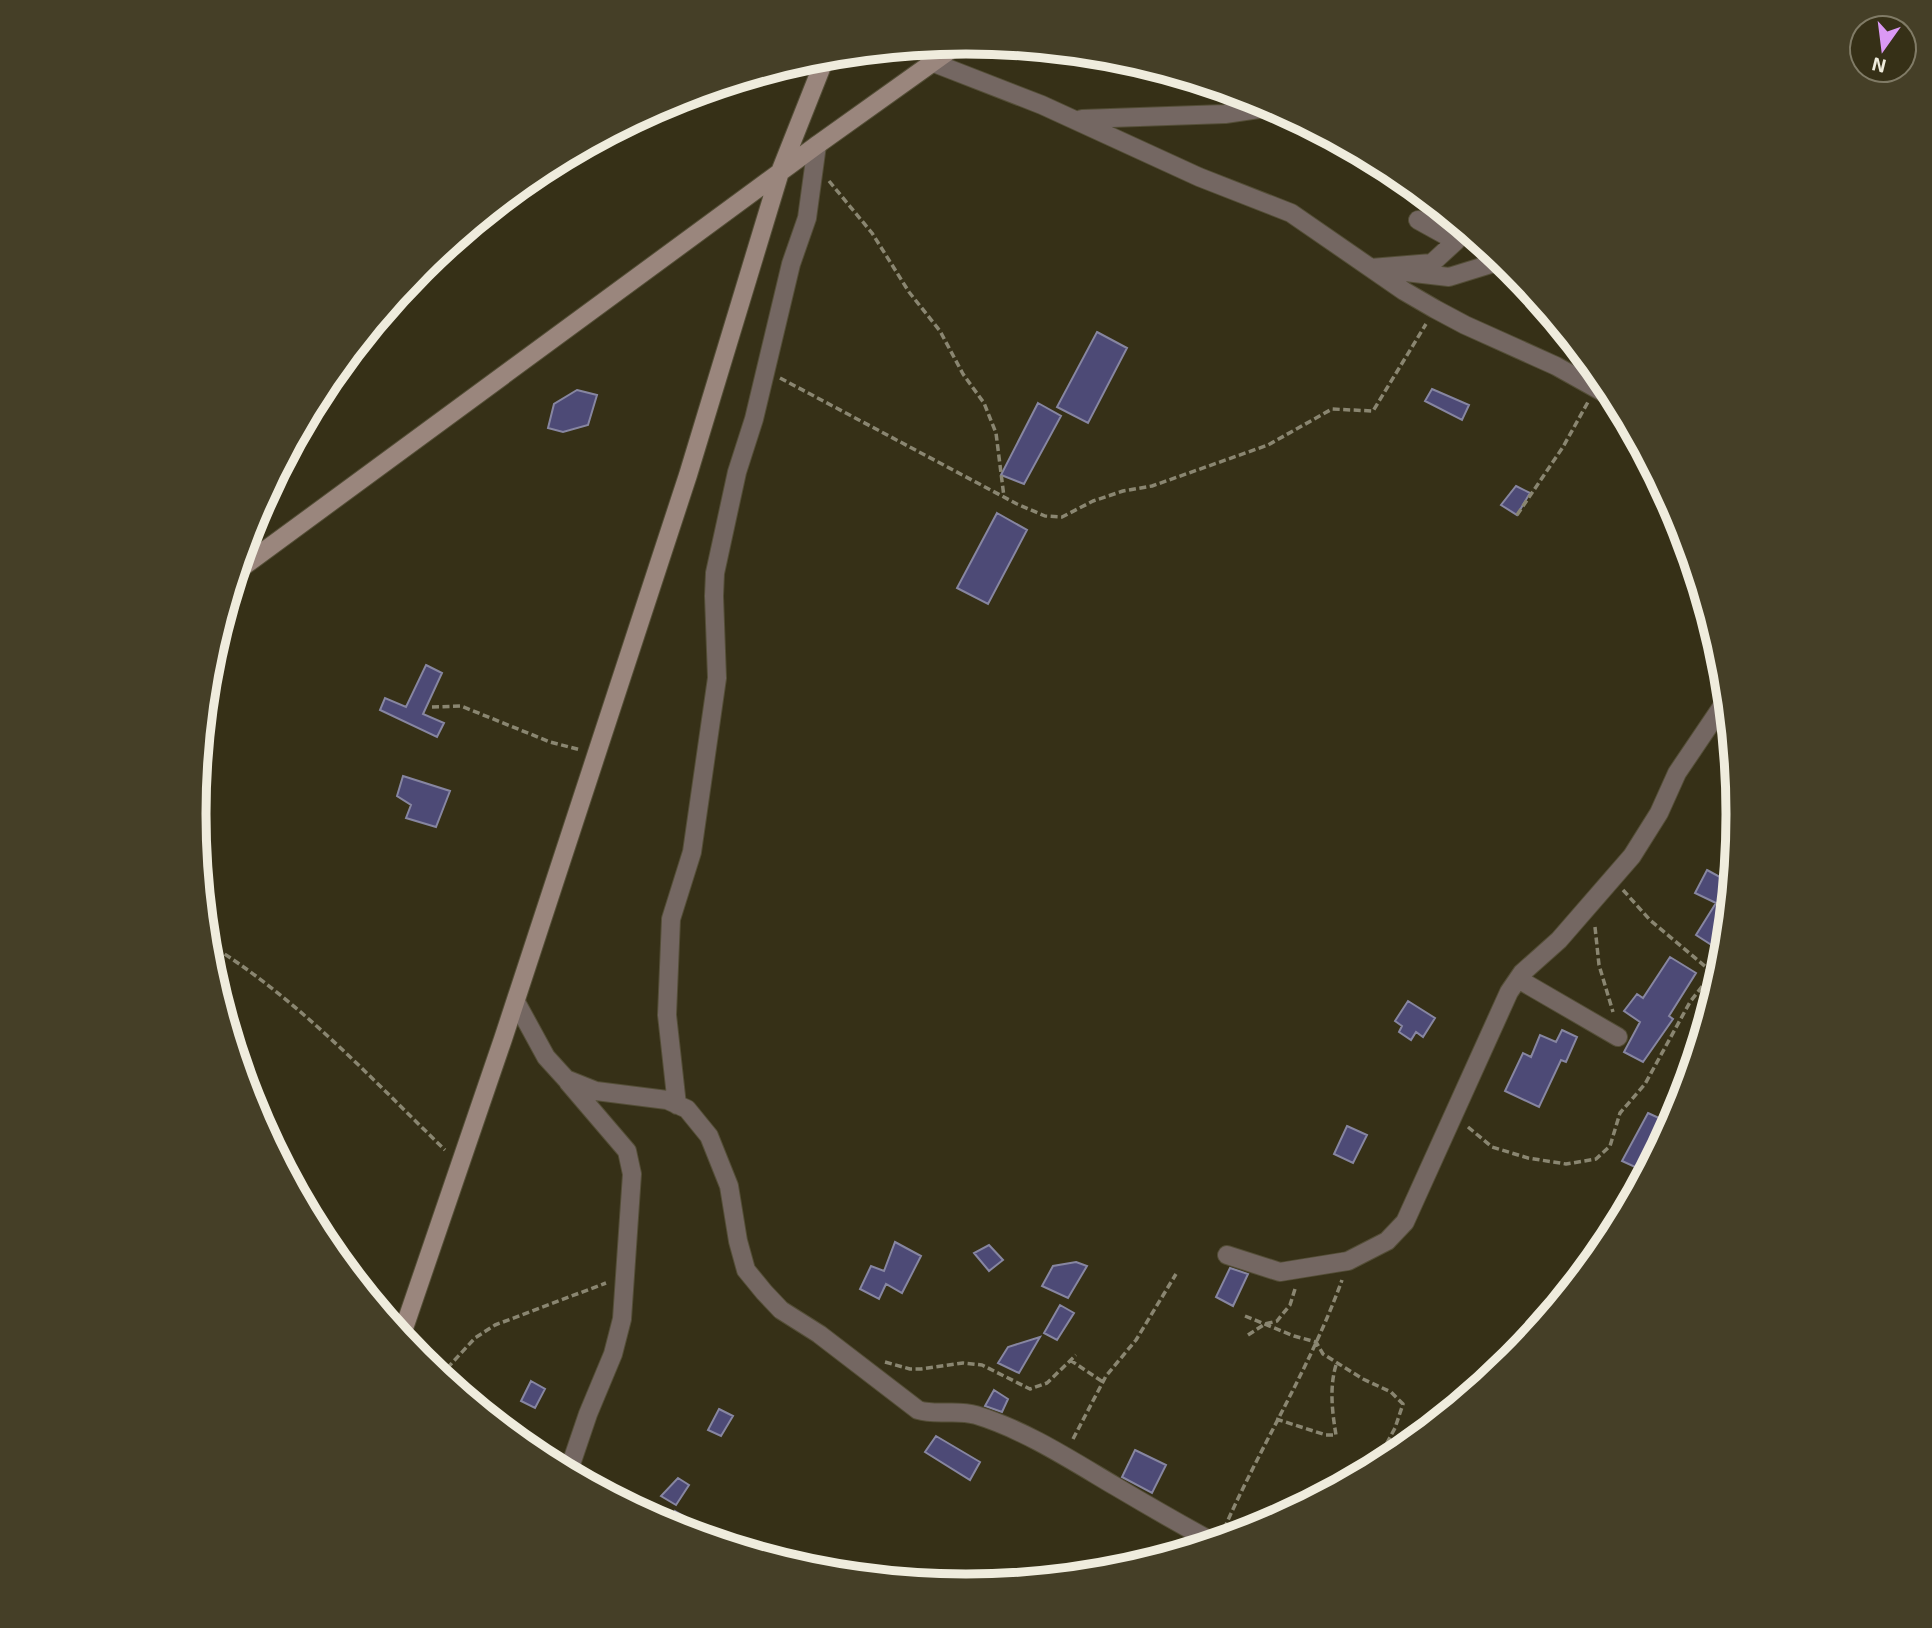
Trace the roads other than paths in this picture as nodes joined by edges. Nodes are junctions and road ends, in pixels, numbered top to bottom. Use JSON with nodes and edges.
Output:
{"nodes":[{"id":1,"x":945,"y":55,"type":"edge"},
{"id":2,"x":934,"y":63,"type":"junction"},
{"id":3,"x":821,"y":69,"type":"edge"},
{"id":4,"x":1252,"y":110,"type":"edge"},
{"id":5,"x":1074,"y":119,"type":"junction"},
{"id":6,"x":817,"y":145,"type":"junction"},
{"id":7,"x":780,"y":172,"type":"junction"},
{"id":8,"x":1418,"y":220,"type":"dead end"},
{"id":9,"x":1490,"y":264,"type":"edge"},
{"id":10,"x":1371,"y":268,"type":"junction"},
{"id":11,"x":1588,"y":378,"type":"edge"},
{"id":12,"x":250,"y":561,"type":"edge"},
{"id":13,"x":1718,"y":712,"type":"edge"},
{"id":14,"x":1518,"y":979,"type":"junction"},
{"id":15,"x":516,"y":1002,"type":"junction"},
{"id":16,"x":1618,"y":1037,"type":"road end"},
{"id":17,"x":566,"y":1079,"type":"junction"},
{"id":18,"x":677,"y":1105,"type":"junction"},
{"id":19,"x":1227,"y":1255,"type":"dead end"},
{"id":20,"x":405,"y":1326,"type":"edge"},
{"id":21,"x":571,"y":1463,"type":"edge"},
{"id":22,"x":1212,"y":1532,"type":"edge"}],
"edges":[{"from":1,"to":2,"type":"street"},
{"from":2,"to":5,"type":"street"},
{"from":2,"to":6,"type":"street"},
{"from":3,"to":7,"type":"street"},
{"from":4,"to":5,"type":"street"},
{"from":5,"to":10,"type":"street"},
{"from":6,"to":7,"type":"street"},
{"from":6,"to":18,"type":"street"},
{"from":7,"to":12,"type":"street"},
{"from":7,"to":15,"type":"street"},
{"from":8,"to":10,"type":"street"},
{"from":9,"to":10,"type":"street"},
{"from":10,"to":11,"type":"street"},
{"from":13,"to":14,"type":"street"},
{"from":14,"to":16,"type":"street"},
{"from":14,"to":19,"type":"street"},
{"from":15,"to":17,"type":"street"},
{"from":15,"to":20,"type":"street"},
{"from":17,"to":18,"type":"street"},
{"from":17,"to":21,"type":"street"},
{"from":18,"to":22,"type":"street"}]}
